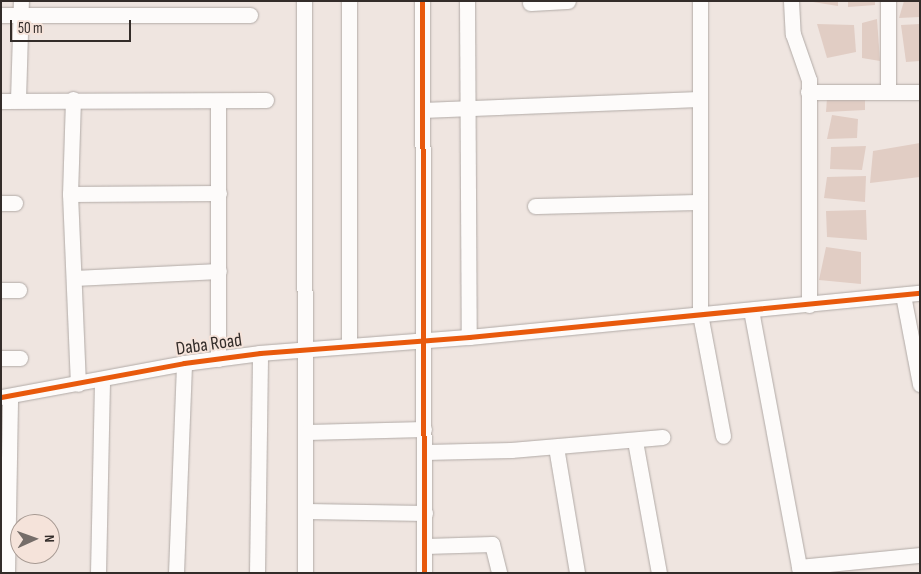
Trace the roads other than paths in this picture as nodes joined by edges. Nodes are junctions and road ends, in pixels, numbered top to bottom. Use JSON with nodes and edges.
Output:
{"nodes":[{"id":1,"x":304,"y":1,"type":"edge"},
{"id":2,"x":349,"y":1,"type":"edge"},
{"id":3,"x":422,"y":1,"type":"edge"},
{"id":4,"x":466,"y":1,"type":"edge"},
{"id":5,"x":568,"y":1,"type":"edge"},
{"id":6,"x":700,"y":1,"type":"edge"},
{"id":7,"x":791,"y":1,"type":"edge"},
{"id":8,"x":888,"y":1,"type":"edge"},
{"id":9,"x":530,"y":3,"type":"dead end"},
{"id":10,"x":21,"y":8,"type":"edge"},
{"id":11,"x":1,"y":15,"type":"edge"},
{"id":12,"x":250,"y":15,"type":"dead end"},
{"id":13,"x":808,"y":92,"type":"junction"},
{"id":14,"x":888,"y":92,"type":"junction"},
{"id":15,"x":920,"y":92,"type":"edge"},
{"id":16,"x":73,"y":99,"type":"junction"},
{"id":17,"x":699,"y":99,"type":"junction"},
{"id":18,"x":18,"y":100,"type":"junction"},
{"id":19,"x":266,"y":100,"type":"dead end"},
{"id":20,"x":1,"y":101,"type":"edge"},
{"id":21,"x":218,"y":103,"type":"junction"},
{"id":22,"x":466,"y":108,"type":"junction"},
{"id":23,"x":422,"y":110,"type":"junction"},
{"id":24,"x":219,"y":193,"type":"junction"},
{"id":25,"x":70,"y":194,"type":"junction"},
{"id":26,"x":698,"y":202,"type":"junction"},
{"id":27,"x":535,"y":206,"type":"dead end"},
{"id":28,"x":219,"y":271,"type":"junction"},
{"id":29,"x":74,"y":278,"type":"junction"},
{"id":30,"x":1,"y":290,"type":"edge"},
{"id":31,"x":19,"y":290,"type":"dead end"},
{"id":32,"x":920,"y":293,"type":"edge"},
{"id":33,"x":903,"y":295,"type":"junction"},
{"id":34,"x":809,"y":305,"type":"junction"},
{"id":35,"x":751,"y":310,"type":"junction"},
{"id":36,"x":700,"y":314,"type":"junction"},
{"id":37,"x":469,"y":337,"type":"junction"},
{"id":38,"x":424,"y":340,"type":"junction"},
{"id":39,"x":349,"y":345,"type":"junction"},
{"id":40,"x":303,"y":349,"type":"junction"},
{"id":41,"x":260,"y":353,"type":"junction"},
{"id":42,"x":1,"y":358,"type":"edge"},
{"id":43,"x":20,"y":358,"type":"dead end"},
{"id":44,"x":218,"y":359,"type":"junction"},
{"id":45,"x":184,"y":363,"type":"junction"},
{"id":46,"x":102,"y":379,"type":"junction"},
{"id":47,"x":78,"y":384,"type":"junction"},
{"id":48,"x":920,"y":384,"type":"edge"},
{"id":49,"x":6,"y":396,"type":"edge"},
{"id":50,"x":424,"y":429,"type":"junction"},
{"id":51,"x":307,"y":432,"type":"junction"},
{"id":52,"x":722,"y":436,"type":"dead end"},
{"id":53,"x":662,"y":437,"type":"dead end"},
{"id":54,"x":635,"y":441,"type":"junction"},
{"id":55,"x":556,"y":447,"type":"junction"},
{"id":56,"x":425,"y":452,"type":"junction"},
{"id":57,"x":306,"y":511,"type":"junction"},
{"id":58,"x":425,"y":512,"type":"junction"},
{"id":59,"x":425,"y":546,"type":"junction"},
{"id":60,"x":920,"y":554,"type":"edge"},
{"id":61,"x":799,"y":570,"type":"edge"},
{"id":62,"x":7,"y":573,"type":"edge"},
{"id":63,"x":98,"y":573,"type":"edge"},
{"id":64,"x":176,"y":573,"type":"edge"},
{"id":65,"x":257,"y":573,"type":"edge"},
{"id":66,"x":305,"y":573,"type":"edge"},
{"id":67,"x":424,"y":573,"type":"edge"},
{"id":68,"x":499,"y":573,"type":"edge"},
{"id":69,"x":577,"y":573,"type":"edge"},
{"id":70,"x":659,"y":573,"type":"edge"}],
"edges":[{"from":1,"to":40,"type":"street"},
{"from":2,"to":39,"type":"street"},
{"from":3,"to":23,"type":"street"},
{"from":4,"to":22,"type":"street"},
{"from":5,"to":9,"type":"street"},
{"from":6,"to":17,"type":"street"},
{"from":7,"to":13,"type":"street"},
{"from":8,"to":14,"type":"street"},
{"from":10,"to":11,"type":"street"},
{"from":10,"to":12,"type":"street"},
{"from":10,"to":18,"type":"street"},
{"from":13,"to":14,"type":"street"},
{"from":13,"to":34,"type":"street"},
{"from":14,"to":15,"type":"street"},
{"from":16,"to":18,"type":"street"},
{"from":16,"to":21,"type":"street"},
{"from":16,"to":25,"type":"street"},
{"from":17,"to":22,"type":"street"},
{"from":17,"to":26,"type":"street"},
{"from":18,"to":20,"type":"street"},
{"from":19,"to":21,"type":"street"},
{"from":21,"to":24,"type":"street"},
{"from":22,"to":23,"type":"street"},
{"from":22,"to":37,"type":"street"},
{"from":23,"to":38,"type":"street"},
{"from":24,"to":25,"type":"street"},
{"from":24,"to":28,"type":"street"},
{"from":25,"to":29,"type":"street"},
{"from":26,"to":27,"type":"street"},
{"from":26,"to":36,"type":"street"},
{"from":28,"to":29,"type":"street"},
{"from":28,"to":44,"type":"street"},
{"from":29,"to":47,"type":"street"},
{"from":30,"to":31,"type":"street"},
{"from":32,"to":33,"type":"street","name":"Daba Road"},
{"from":33,"to":34,"type":"street","name":"Daba Road"},
{"from":33,"to":48,"type":"street"},
{"from":34,"to":35,"type":"street","name":"Daba Road"},
{"from":35,"to":36,"type":"street","name":"Daba Road"},
{"from":35,"to":61,"type":"street"},
{"from":36,"to":37,"type":"street","name":"Daba Road"},
{"from":36,"to":52,"type":"street"},
{"from":37,"to":38,"type":"street","name":"Daba Road"},
{"from":38,"to":39,"type":"street","name":"Daba Road"},
{"from":38,"to":50,"type":"street"},
{"from":39,"to":40,"type":"street","name":"Daba Road"},
{"from":40,"to":41,"type":"street","name":"Daba Road"},
{"from":40,"to":51,"type":"street"},
{"from":41,"to":44,"type":"street","name":"Daba Road"},
{"from":41,"to":65,"type":"street"},
{"from":42,"to":43,"type":"street"},
{"from":44,"to":45,"type":"street","name":"Daba Road"},
{"from":45,"to":46,"type":"street","name":"Daba Road"},
{"from":45,"to":64,"type":"street"},
{"from":46,"to":47,"type":"street","name":"Daba Road"},
{"from":46,"to":63,"type":"street"},
{"from":47,"to":49,"type":"street","name":"Daba Road"},
{"from":49,"to":62,"type":"street"},
{"from":50,"to":51,"type":"street"},
{"from":50,"to":56,"type":"street"},
{"from":51,"to":57,"type":"street"},
{"from":53,"to":54,"type":"street"},
{"from":54,"to":55,"type":"street"},
{"from":54,"to":70,"type":"street"},
{"from":55,"to":56,"type":"street"},
{"from":55,"to":69,"type":"street"},
{"from":56,"to":58,"type":"street"},
{"from":57,"to":58,"type":"street"},
{"from":57,"to":66,"type":"street"},
{"from":58,"to":59,"type":"street"},
{"from":59,"to":67,"type":"street"},
{"from":59,"to":68,"type":"street"},
{"from":60,"to":61,"type":"street"}]}
